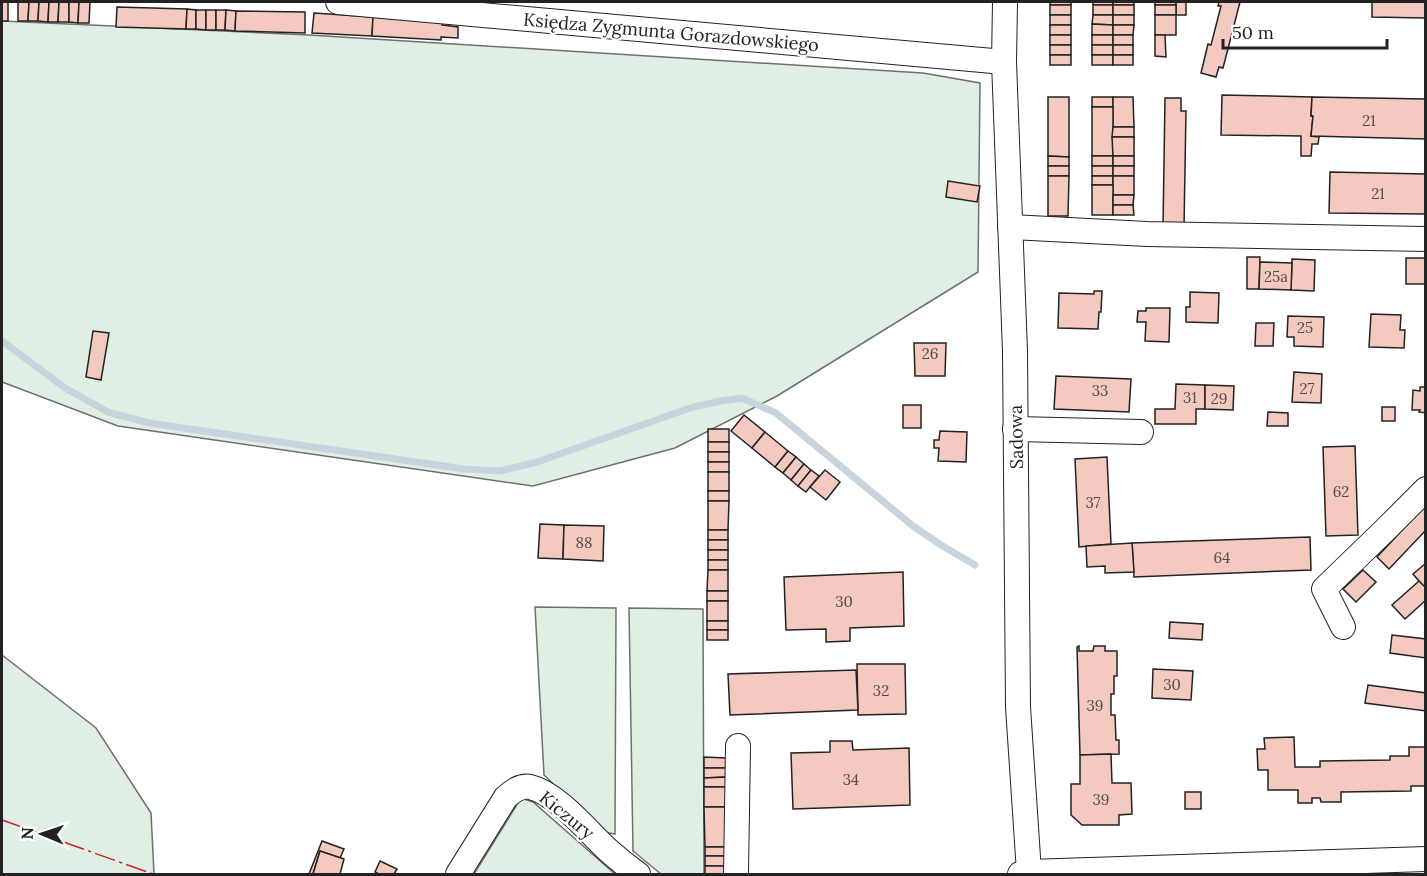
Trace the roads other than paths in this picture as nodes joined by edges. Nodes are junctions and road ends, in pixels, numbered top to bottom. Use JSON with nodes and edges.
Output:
{"nodes":[{"id":1,"x":338,"y":2,"type":"edge"},
{"id":2,"x":1005,"y":2,"type":"edge"},
{"id":3,"x":1004,"y":62,"type":"junction"},
{"id":4,"x":1010,"y":227,"type":"junction"},
{"id":5,"x":1425,"y":238,"type":"edge"},
{"id":6,"x":1016,"y":429,"type":"junction"},
{"id":7,"x":1141,"y":432,"type":"dead end"},
{"id":8,"x":1425,"y":489,"type":"edge"},
{"id":9,"x":1343,"y":627,"type":"dead end"},
{"id":10,"x":738,"y":746,"type":"dead end"},
{"id":11,"x":1425,"y":859,"type":"edge"},
{"id":12,"x":1347,"y":868,"type":"edge"},
{"id":13,"x":1024,"y":873,"type":"edge"},
{"id":14,"x":458,"y":874,"type":"edge"},
{"id":15,"x":638,"y":874,"type":"edge"},
{"id":16,"x":736,"y":874,"type":"edge"}],
"edges":[{"from":1,"to":3,"type":"street","name":"Księdza Zygmunta Gorazdowskiego"},
{"from":2,"to":3,"type":"street","name":"Sadowa"},
{"from":3,"to":4,"type":"street","name":"Sadowa"},
{"from":4,"to":5,"type":"street"},
{"from":4,"to":6,"type":"street","name":"Sadowa"},
{"from":6,"to":7,"type":"street"},
{"from":6,"to":13,"type":"street","name":"Sadowa"},
{"from":8,"to":9,"type":"street"},
{"from":10,"to":16,"type":"street"},
{"from":11,"to":12,"type":"street"},
{"from":12,"to":13,"type":"street"},
{"from":14,"to":15,"type":"street","name":"Kiczury"}]}
